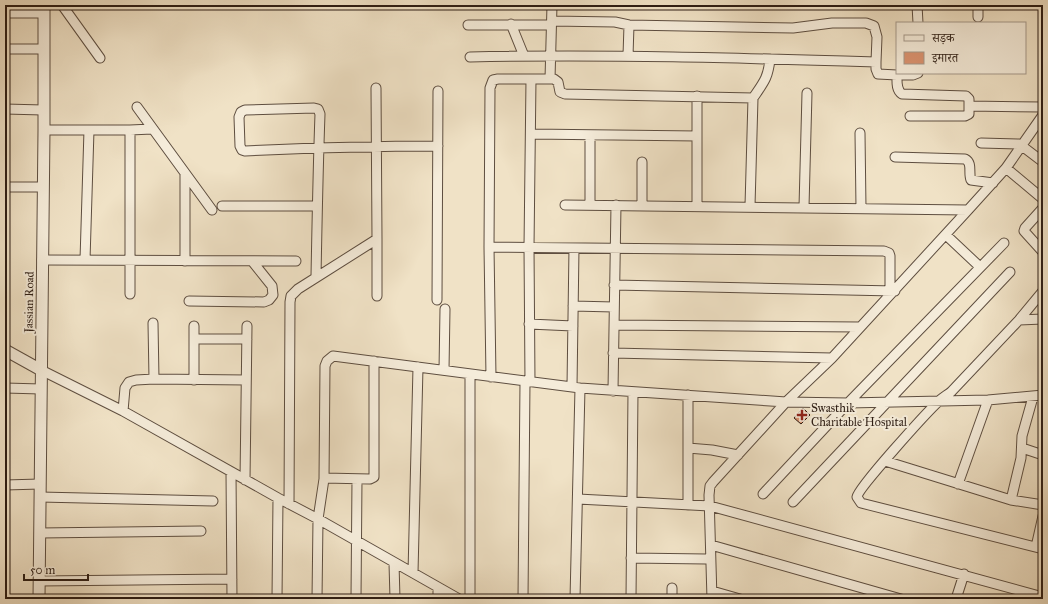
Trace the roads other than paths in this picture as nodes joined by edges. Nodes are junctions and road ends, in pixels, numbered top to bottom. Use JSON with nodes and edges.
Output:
{"nodes":[{"id":1,"x":62,"y":5,"type":"edge"},
{"id":2,"x":552,"y":5,"type":"edge"},
{"id":3,"x":918,"y":5,"type":"edge"},
{"id":4,"x":978,"y":5,"type":"edge"},
{"id":5,"x":44,"y":9,"type":"edge"},
{"id":6,"x":5,"y":12,"type":"edge"},
{"id":7,"x":978,"y":17,"type":"dead end"},
{"id":8,"x":918,"y":22,"type":"edge"},
{"id":9,"x":552,"y":23,"type":"junction"},
{"id":10,"x":511,"y":24,"type":"junction"},
{"id":11,"x":468,"y":25,"type":"dead end"},
{"id":12,"x":629,"y":25,"type":"junction"},
{"id":13,"x":5,"y":49,"type":"edge"},
{"id":14,"x":44,"y":49,"type":"junction"},
{"id":15,"x":551,"y":55,"type":"junction"},
{"id":16,"x":524,"y":56,"type":"junction"},
{"id":17,"x":628,"y":56,"type":"junction"},
{"id":18,"x":470,"y":57,"type":"dead end"},
{"id":19,"x":100,"y":58,"type":"dead end"},
{"id":20,"x":770,"y":59,"type":"junction"},
{"id":21,"x":876,"y":62,"type":"junction"},
{"id":22,"x":916,"y":74,"type":"edge"},
{"id":23,"x":897,"y":75,"type":"junction"},
{"id":24,"x":531,"y":79,"type":"junction"},
{"id":25,"x":550,"y":79,"type":"junction"},
{"id":26,"x":376,"y":88,"type":"dead end"},
{"id":27,"x":438,"y":91,"type":"dead end"},
{"id":28,"x":807,"y":93,"type":"dead end"},
{"id":29,"x":697,"y":96,"type":"junction"},
{"id":30,"x":753,"y":98,"type":"junction"},
{"id":31,"x":969,"y":106,"type":"junction"},
{"id":32,"x":137,"y":107,"type":"dead end"},
{"id":33,"x":1043,"y":107,"type":"edge"},
{"id":34,"x":5,"y":109,"type":"edge"},
{"id":35,"x":43,"y":110,"type":"junction"},
{"id":36,"x":1043,"y":115,"type":"edge"},
{"id":37,"x":910,"y":116,"type":"dead end"},
{"id":38,"x":152,"y":128,"type":"junction"},
{"id":39,"x":44,"y":130,"type":"junction"},
{"id":40,"x":89,"y":130,"type":"junction"},
{"id":41,"x":130,"y":130,"type":"junction"},
{"id":42,"x":860,"y":133,"type":"dead end"},
{"id":43,"x":531,"y":134,"type":"junction"},
{"id":44,"x":590,"y":135,"type":"junction"},
{"id":45,"x":697,"y":136,"type":"junction"},
{"id":46,"x":981,"y":143,"type":"dead end"},
{"id":47,"x":377,"y":146,"type":"junction"},
{"id":48,"x":438,"y":146,"type":"junction"},
{"id":49,"x":1022,"y":146,"type":"junction"},
{"id":50,"x":319,"y":148,"type":"junction"},
{"id":51,"x":895,"y":157,"type":"dead end"},
{"id":52,"x":642,"y":162,"type":"dead end"},
{"id":53,"x":1043,"y":162,"type":"edge"},
{"id":54,"x":1006,"y":168,"type":"junction"},
{"id":55,"x":185,"y":173,"type":"junction"},
{"id":56,"x":993,"y":183,"type":"junction"},
{"id":57,"x":5,"y":187,"type":"edge"},
{"id":58,"x":43,"y":187,"type":"junction"},
{"id":59,"x":1043,"y":199,"type":"edge"},
{"id":60,"x":565,"y":205,"type":"dead end"},
{"id":61,"x":590,"y":205,"type":"junction"},
{"id":62,"x":616,"y":205,"type":"junction"},
{"id":63,"x":642,"y":205,"type":"junction"},
{"id":64,"x":222,"y":206,"type":"dead end"},
{"id":65,"x":318,"y":206,"type":"junction"},
{"id":66,"x":697,"y":206,"type":"junction"},
{"id":67,"x":750,"y":206,"type":"junction"},
{"id":68,"x":804,"y":207,"type":"junction"},
{"id":69,"x":861,"y":208,"type":"junction"},
{"id":70,"x":1043,"y":208,"type":"edge"},
{"id":71,"x":212,"y":210,"type":"dead end"},
{"id":72,"x":968,"y":210,"type":"junction"},
{"id":73,"x":946,"y":235,"type":"junction"},
{"id":74,"x":377,"y":239,"type":"junction"},
{"id":75,"x":1004,"y":243,"type":"dead end"},
{"id":76,"x":489,"y":247,"type":"junction"},
{"id":77,"x":529,"y":247,"type":"junction"},
{"id":78,"x":574,"y":248,"type":"junction"},
{"id":79,"x":614,"y":248,"type":"junction"},
{"id":80,"x":1043,"y":252,"type":"edge"},
{"id":81,"x":42,"y":260,"type":"junction"},
{"id":82,"x":86,"y":260,"type":"junction"},
{"id":83,"x":130,"y":260,"type":"junction"},
{"id":84,"x":185,"y":261,"type":"junction"},
{"id":85,"x":252,"y":261,"type":"junction"},
{"id":86,"x":296,"y":261,"type":"dead end"},
{"id":87,"x":980,"y":267,"type":"junction"},
{"id":88,"x":1010,"y":272,"type":"dead end"},
{"id":89,"x":316,"y":277,"type":"junction"},
{"id":90,"x":614,"y":285,"type":"junction"},
{"id":91,"x":892,"y":291,"type":"junction"},
{"id":92,"x":1043,"y":291,"type":"edge"},
{"id":93,"x":130,"y":294,"type":"dead end"},
{"id":94,"x":377,"y":296,"type":"dead end"},
{"id":95,"x":437,"y":300,"type":"dead end"},
{"id":96,"x":189,"y":301,"type":"dead end"},
{"id":97,"x":573,"y":306,"type":"junction"},
{"id":98,"x":614,"y":307,"type":"junction"},
{"id":99,"x":444,"y":309,"type":"dead end"},
{"id":100,"x":1043,"y":319,"type":"edge"},
{"id":101,"x":1019,"y":320,"type":"junction"},
{"id":102,"x":154,"y":323,"type":"dead end"},
{"id":103,"x":529,"y":324,"type":"junction"},
{"id":104,"x":614,"y":325,"type":"junction"},
{"id":105,"x":194,"y":326,"type":"dead end"},
{"id":106,"x":247,"y":326,"type":"dead end"},
{"id":107,"x":573,"y":326,"type":"junction"},
{"id":108,"x":860,"y":327,"type":"junction"},
{"id":109,"x":194,"y":339,"type":"junction"},
{"id":110,"x":247,"y":339,"type":"junction"},
{"id":111,"x":5,"y":350,"type":"edge"},
{"id":112,"x":613,"y":353,"type":"junction"},
{"id":113,"x":832,"y":358,"type":"junction"},
{"id":114,"x":374,"y":361,"type":"junction"},
{"id":115,"x":418,"y":367,"type":"junction"},
{"id":116,"x":41,"y":370,"type":"junction"},
{"id":117,"x":444,"y":370,"type":"junction"},
{"id":118,"x":470,"y":374,"type":"junction"},
{"id":119,"x":491,"y":377,"type":"junction"},
{"id":120,"x":154,"y":379,"type":"junction"},
{"id":121,"x":194,"y":380,"type":"junction"},
{"id":122,"x":246,"y":380,"type":"junction"},
{"id":123,"x":527,"y":382,"type":"junction"},
{"id":124,"x":5,"y":388,"type":"edge"},
{"id":125,"x":576,"y":388,"type":"junction"},
{"id":126,"x":41,"y":389,"type":"junction"},
{"id":127,"x":613,"y":391,"type":"junction"},
{"id":128,"x":633,"y":392,"type":"junction"},
{"id":129,"x":688,"y":395,"type":"junction"},
{"id":130,"x":1043,"y":395,"type":"edge"},
{"id":131,"x":1033,"y":396,"type":"junction"},
{"id":132,"x":988,"y":400,"type":"junction"},
{"id":133,"x":939,"y":401,"type":"junction"},
{"id":134,"x":786,"y":402,"type":"junction"},
{"id":135,"x":888,"y":402,"type":"junction"},
{"id":136,"x":848,"y":403,"type":"junction"},
{"id":137,"x":123,"y":411,"type":"junction"},
{"id":138,"x":688,"y":448,"type":"junction"},
{"id":139,"x":1022,"y":448,"type":"junction"},
{"id":140,"x":738,"y":455,"type":"junction"},
{"id":141,"x":1043,"y":455,"type":"edge"},
{"id":142,"x":885,"y":461,"type":"junction"},
{"id":143,"x":231,"y":472,"type":"junction"},
{"id":144,"x":324,"y":478,"type":"junction"},
{"id":145,"x":357,"y":479,"type":"junction"},
{"id":146,"x":245,"y":480,"type":"junction"},
{"id":147,"x":5,"y":484,"type":"edge"},
{"id":148,"x":40,"y":484,"type":"junction"},
{"id":149,"x":958,"y":484,"type":"junction"},
{"id":150,"x":763,"y":494,"type":"dead end"},
{"id":151,"x":40,"y":498,"type":"junction"},
{"id":152,"x":278,"y":498,"type":"junction"},
{"id":153,"x":578,"y":499,"type":"junction"},
{"id":154,"x":1011,"y":500,"type":"junction"},
{"id":155,"x":213,"y":501,"type":"dead end"},
{"id":156,"x":632,"y":502,"type":"junction"},
{"id":157,"x":793,"y":502,"type":"dead end"},
{"id":158,"x":289,"y":504,"type":"junction"},
{"id":159,"x":688,"y":505,"type":"junction"},
{"id":160,"x":1043,"y":505,"type":"edge"},
{"id":161,"x":710,"y":506,"type":"junction"},
{"id":162,"x":1043,"y":516,"type":"edge"},
{"id":163,"x":318,"y":519,"type":"junction"},
{"id":164,"x":201,"y":531,"type":"dead end"},
{"id":165,"x":40,"y":532,"type":"junction"},
{"id":166,"x":356,"y":541,"type":"junction"},
{"id":167,"x":711,"y":545,"type":"junction"},
{"id":168,"x":1040,"y":548,"type":"edge"},
{"id":169,"x":631,"y":558,"type":"junction"},
{"id":170,"x":706,"y":559,"type":"dead end"},
{"id":171,"x":394,"y":563,"type":"junction"},
{"id":172,"x":413,"y":573,"type":"junction"},
{"id":173,"x":964,"y":574,"type":"junction"},
{"id":174,"x":232,"y":579,"type":"junction"},
{"id":175,"x":39,"y":581,"type":"junction"},
{"id":176,"x":438,"y":587,"type":"junction"},
{"id":177,"x":672,"y":588,"type":"dead end"},
{"id":178,"x":712,"y":595,"type":"edge"},
{"id":179,"x":1043,"y":597,"type":"edge"},
{"id":180,"x":39,"y":599,"type":"edge"},
{"id":181,"x":232,"y":599,"type":"edge"},
{"id":182,"x":277,"y":599,"type":"edge"},
{"id":183,"x":317,"y":599,"type":"edge"},
{"id":184,"x":356,"y":599,"type":"edge"},
{"id":185,"x":395,"y":599,"type":"edge"},
{"id":186,"x":438,"y":599,"type":"edge"},
{"id":187,"x":459,"y":599,"type":"edge"},
{"id":188,"x":470,"y":599,"type":"edge"},
{"id":189,"x":523,"y":599,"type":"edge"},
{"id":190,"x":575,"y":599,"type":"edge"},
{"id":191,"x":631,"y":599,"type":"edge"},
{"id":192,"x":672,"y":599,"type":"edge"},
{"id":193,"x":740,"y":599,"type":"edge"},
{"id":194,"x":901,"y":599,"type":"edge"},
{"id":195,"x":956,"y":599,"type":"edge"}],
"edges":[{"from":1,"to":19,"type":"street"},
{"from":2,"to":9,"type":"street"},
{"from":3,"to":8,"type":"street"},
{"from":4,"to":7,"type":"street"},
{"from":5,"to":6,"type":"street"},
{"from":5,"to":14,"type":"street","name":"Jassian Road"},
{"from":9,"to":10,"type":"street"},
{"from":9,"to":12,"type":"street"},
{"from":9,"to":15,"type":"street"},
{"from":10,"to":11,"type":"street"},
{"from":10,"to":16,"type":"street"},
{"from":12,"to":17,"type":"street"},
{"from":12,"to":21,"type":"street"},
{"from":13,"to":14,"type":"street"},
{"from":14,"to":35,"type":"street","name":"Jassian Road"},
{"from":15,"to":16,"type":"street"},
{"from":15,"to":17,"type":"street"},
{"from":15,"to":25,"type":"street"},
{"from":16,"to":18,"type":"street"},
{"from":17,"to":20,"type":"street"},
{"from":20,"to":21,"type":"street"},
{"from":20,"to":30,"type":"street"},
{"from":21,"to":23,"type":"street"},
{"from":22,"to":23,"type":"street"},
{"from":23,"to":31,"type":"street"},
{"from":24,"to":25,"type":"street"},
{"from":24,"to":43,"type":"street"},
{"from":24,"to":76,"type":"street"},
{"from":25,"to":29,"type":"street"},
{"from":26,"to":47,"type":"street"},
{"from":27,"to":48,"type":"street"},
{"from":28,"to":68,"type":"street"},
{"from":29,"to":30,"type":"street"},
{"from":29,"to":45,"type":"street"},
{"from":30,"to":67,"type":"street"},
{"from":31,"to":33,"type":"street"},
{"from":31,"to":37,"type":"street"},
{"from":32,"to":38,"type":"street"},
{"from":34,"to":35,"type":"street"},
{"from":35,"to":39,"type":"street","name":"Jassian Road"},
{"from":36,"to":49,"type":"street"},
{"from":38,"to":41,"type":"street"},
{"from":38,"to":55,"type":"street"},
{"from":39,"to":40,"type":"street"},
{"from":39,"to":58,"type":"street","name":"Jassian Road"},
{"from":40,"to":41,"type":"street"},
{"from":40,"to":82,"type":"street"},
{"from":41,"to":83,"type":"street"},
{"from":42,"to":69,"type":"street"},
{"from":43,"to":44,"type":"street"},
{"from":43,"to":77,"type":"street"},
{"from":44,"to":45,"type":"street"},
{"from":44,"to":61,"type":"street"},
{"from":45,"to":66,"type":"street"},
{"from":46,"to":49,"type":"street"},
{"from":47,"to":48,"type":"street"},
{"from":47,"to":50,"type":"street"},
{"from":47,"to":74,"type":"street"},
{"from":48,"to":95,"type":"street"},
{"from":49,"to":53,"type":"street"},
{"from":49,"to":54,"type":"street"},
{"from":50,"to":50,"type":"street"},
{"from":50,"to":65,"type":"street"},
{"from":51,"to":56,"type":"street"},
{"from":52,"to":63,"type":"street"},
{"from":54,"to":56,"type":"street"},
{"from":54,"to":59,"type":"street"},
{"from":55,"to":71,"type":"street"},
{"from":55,"to":84,"type":"street"},
{"from":56,"to":72,"type":"street"},
{"from":57,"to":58,"type":"street"},
{"from":58,"to":81,"type":"street","name":"Jassian Road"},
{"from":60,"to":61,"type":"street"},
{"from":61,"to":62,"type":"street"},
{"from":62,"to":63,"type":"street"},
{"from":62,"to":79,"type":"street"},
{"from":63,"to":66,"type":"street"},
{"from":64,"to":65,"type":"street"},
{"from":65,"to":89,"type":"street"},
{"from":66,"to":67,"type":"street"},
{"from":67,"to":68,"type":"street"},
{"from":68,"to":69,"type":"street"},
{"from":69,"to":72,"type":"street"},
{"from":70,"to":80,"type":"street"},
{"from":72,"to":73,"type":"street"},
{"from":73,"to":87,"type":"street"},
{"from":73,"to":91,"type":"street"},
{"from":74,"to":89,"type":"street"},
{"from":74,"to":94,"type":"street"},
{"from":75,"to":87,"type":"street"},
{"from":76,"to":77,"type":"street"},
{"from":76,"to":119,"type":"street"},
{"from":77,"to":78,"type":"street"},
{"from":77,"to":103,"type":"street"},
{"from":78,"to":79,"type":"street"},
{"from":78,"to":97,"type":"street"},
{"from":79,"to":90,"type":"street"},
{"from":79,"to":91,"type":"street"},
{"from":81,"to":82,"type":"street"},
{"from":81,"to":116,"type":"street","name":"Jassian Road"},
{"from":82,"to":83,"type":"street"},
{"from":83,"to":84,"type":"street"},
{"from":83,"to":93,"type":"street"},
{"from":84,"to":85,"type":"street"},
{"from":85,"to":86,"type":"street"},
{"from":85,"to":96,"type":"street"},
{"from":87,"to":136,"type":"street"},
{"from":88,"to":135,"type":"street"},
{"from":89,"to":158,"type":"street"},
{"from":90,"to":91,"type":"street"},
{"from":90,"to":98,"type":"street"},
{"from":91,"to":108,"type":"street"},
{"from":92,"to":101,"type":"street"},
{"from":97,"to":98,"type":"street"},
{"from":97,"to":107,"type":"street"},
{"from":98,"to":104,"type":"street"},
{"from":99,"to":117,"type":"street"},
{"from":100,"to":101,"type":"street"},
{"from":101,"to":133,"type":"street"},
{"from":102,"to":120,"type":"street"},
{"from":103,"to":107,"type":"street"},
{"from":103,"to":123,"type":"street"},
{"from":104,"to":108,"type":"street"},
{"from":104,"to":112,"type":"street"},
{"from":105,"to":109,"type":"street"},
{"from":106,"to":110,"type":"street"},
{"from":107,"to":125,"type":"street"},
{"from":108,"to":113,"type":"street"},
{"from":109,"to":110,"type":"street"},
{"from":109,"to":121,"type":"street"},
{"from":110,"to":122,"type":"street"},
{"from":111,"to":116,"type":"street"},
{"from":112,"to":113,"type":"street"},
{"from":112,"to":127,"type":"street"},
{"from":113,"to":134,"type":"street"},
{"from":114,"to":115,"type":"street"},
{"from":114,"to":144,"type":"street"},
{"from":114,"to":145,"type":"street"},
{"from":115,"to":117,"type":"street"},
{"from":115,"to":172,"type":"street"},
{"from":116,"to":126,"type":"street","name":"Jassian Road"},
{"from":116,"to":137,"type":"street"},
{"from":117,"to":118,"type":"street"},
{"from":118,"to":119,"type":"street"},
{"from":118,"to":188,"type":"street"},
{"from":119,"to":123,"type":"street"},
{"from":120,"to":121,"type":"street"},
{"from":120,"to":137,"type":"street"},
{"from":121,"to":122,"type":"street"},
{"from":122,"to":146,"type":"street"},
{"from":123,"to":125,"type":"street"},
{"from":123,"to":189,"type":"street"},
{"from":124,"to":126,"type":"street"},
{"from":125,"to":127,"type":"street"},
{"from":125,"to":153,"type":"street"},
{"from":126,"to":148,"type":"street","name":"Jassian Road"},
{"from":127,"to":128,"type":"street"},
{"from":128,"to":129,"type":"street"},
{"from":128,"to":156,"type":"street"},
{"from":129,"to":134,"type":"street"},
{"from":129,"to":138,"type":"street"},
{"from":130,"to":131,"type":"street"},
{"from":131,"to":132,"type":"street"},
{"from":131,"to":139,"type":"street"},
{"from":132,"to":133,"type":"street"},
{"from":132,"to":149,"type":"street"},
{"from":133,"to":135,"type":"street"},
{"from":133,"to":142,"type":"street"},
{"from":134,"to":136,"type":"street"},
{"from":134,"to":140,"type":"street"},
{"from":135,"to":136,"type":"street"},
{"from":135,"to":157,"type":"street"},
{"from":136,"to":150,"type":"street"},
{"from":137,"to":143,"type":"street"},
{"from":138,"to":140,"type":"street"},
{"from":138,"to":159,"type":"street"},
{"from":139,"to":141,"type":"street"},
{"from":139,"to":154,"type":"street"},
{"from":140,"to":161,"type":"street"},
{"from":142,"to":149,"type":"street"},
{"from":142,"to":168,"type":"street"},
{"from":143,"to":146,"type":"street"},
{"from":143,"to":174,"type":"street"},
{"from":144,"to":145,"type":"street"},
{"from":144,"to":163,"type":"street"},
{"from":145,"to":166,"type":"street"},
{"from":146,"to":152,"type":"street"},
{"from":147,"to":148,"type":"street"},
{"from":148,"to":151,"type":"street","name":"Jassian Road"},
{"from":149,"to":154,"type":"street"},
{"from":151,"to":155,"type":"street"},
{"from":151,"to":165,"type":"street","name":"Jassian Road"},
{"from":152,"to":158,"type":"street"},
{"from":152,"to":182,"type":"street"},
{"from":153,"to":156,"type":"street"},
{"from":153,"to":190,"type":"street"},
{"from":154,"to":160,"type":"street"},
{"from":156,"to":159,"type":"street"},
{"from":156,"to":169,"type":"street"},
{"from":158,"to":163,"type":"street"},
{"from":159,"to":161,"type":"street"},
{"from":161,"to":167,"type":"street"},
{"from":161,"to":173,"type":"street"},
{"from":162,"to":168,"type":"street"},
{"from":163,"to":166,"type":"street"},
{"from":163,"to":183,"type":"street"},
{"from":164,"to":165,"type":"street"},
{"from":165,"to":175,"type":"street","name":"Jassian Road"},
{"from":166,"to":171,"type":"street"},
{"from":166,"to":184,"type":"street"},
{"from":167,"to":178,"type":"street"},
{"from":167,"to":194,"type":"street"},
{"from":169,"to":170,"type":"street"},
{"from":169,"to":191,"type":"street"},
{"from":171,"to":172,"type":"street"},
{"from":171,"to":185,"type":"street"},
{"from":172,"to":176,"type":"street"},
{"from":173,"to":179,"type":"street"},
{"from":173,"to":195,"type":"street"},
{"from":174,"to":175,"type":"street"},
{"from":174,"to":181,"type":"street"},
{"from":175,"to":180,"type":"street","name":"Jassian Road"},
{"from":176,"to":186,"type":"street"},
{"from":176,"to":187,"type":"street"},
{"from":177,"to":192,"type":"street"},
{"from":178,"to":193,"type":"street"}]}
